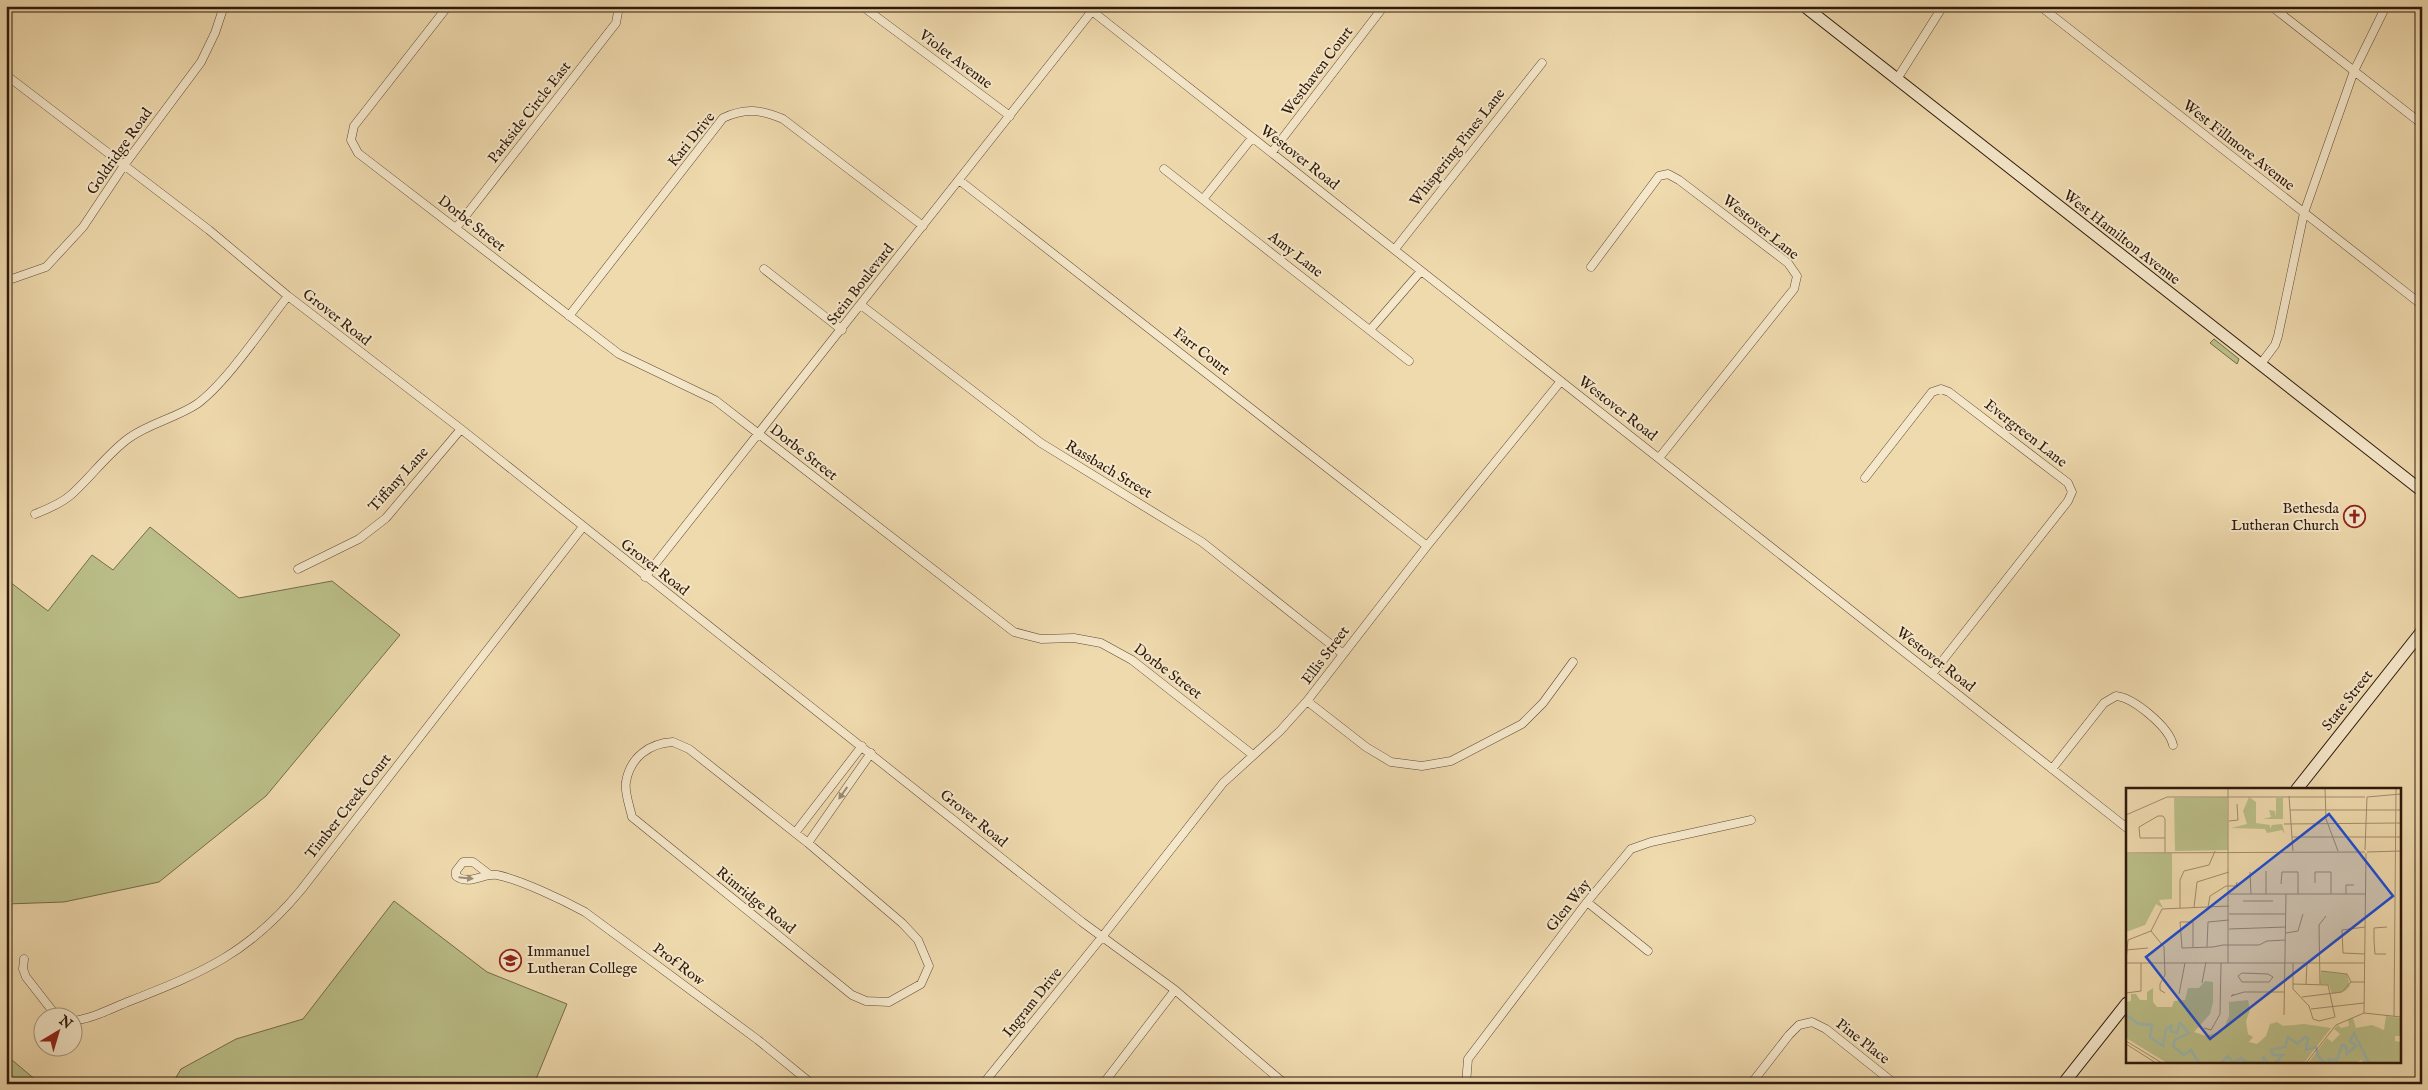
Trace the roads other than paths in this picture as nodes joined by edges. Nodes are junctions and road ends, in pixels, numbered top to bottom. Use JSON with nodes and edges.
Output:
{"nodes":[{"id":1,"x":224,"y":6,"type":"edge"},
{"id":2,"x":448,"y":6,"type":"edge"},
{"id":3,"x":862,"y":6,"type":"edge"},
{"id":4,"x":1384,"y":6,"type":"edge"},
{"id":5,"x":1804,"y":6,"type":"edge"},
{"id":6,"x":1943,"y":6,"type":"edge"},
{"id":7,"x":2040,"y":6,"type":"edge"},
{"id":8,"x":2272,"y":6,"type":"edge"},
{"id":9,"x":2386,"y":6,"type":"edge"},
{"id":10,"x":617,"y":9,"type":"edge"},
{"id":11,"x":1094,"y":9,"type":"edge"},
{"id":12,"x":1542,"y":62,"type":"dead end"},
{"id":13,"x":2354,"y":71,"type":"junction"},
{"id":14,"x":6,"y":75,"type":"edge"},
{"id":15,"x":1897,"y":79,"type":"junction"},
{"id":16,"x":1010,"y":116,"type":"junction"},
{"id":17,"x":2422,"y":124,"type":"edge"},
{"id":18,"x":1252,"y":138,"type":"junction"},
{"id":19,"x":1272,"y":152,"type":"junction"},
{"id":20,"x":125,"y":164,"type":"junction"},
{"id":21,"x":1164,"y":169,"type":"dead end"},
{"id":22,"x":959,"y":180,"type":"junction"},
{"id":23,"x":1204,"y":198,"type":"junction"},
{"id":24,"x":2304,"y":213,"type":"junction"},
{"id":25,"x":923,"y":226,"type":"junction"},
{"id":26,"x":456,"y":228,"type":"junction"},
{"id":27,"x":1395,"y":249,"type":"junction"},
{"id":28,"x":1591,"y":267,"type":"dead end"},
{"id":29,"x":764,"y":269,"type":"dead end"},
{"id":30,"x":1421,"y":270,"type":"junction"},
{"id":31,"x":6,"y":281,"type":"edge"},
{"id":32,"x":288,"y":296,"type":"junction"},
{"id":33,"x":861,"y":305,"type":"junction"},
{"id":34,"x":2422,"y":305,"type":"edge"},
{"id":35,"x":569,"y":316,"type":"junction"},
{"id":36,"x":842,"y":330,"type":"junction"},
{"id":37,"x":1370,"y":330,"type":"junction"},
{"id":38,"x":1410,"y":361,"type":"dead end"},
{"id":39,"x":2260,"y":365,"type":"junction"},
{"id":40,"x":1560,"y":381,"type":"junction"},
{"id":41,"x":461,"y":429,"type":"junction"},
{"id":42,"x":759,"y":434,"type":"junction"},
{"id":43,"x":1659,"y":458,"type":"junction"},
{"id":44,"x":1865,"y":478,"type":"dead end"},
{"id":45,"x":2422,"y":492,"type":"edge"},
{"id":46,"x":35,"y":514,"type":"dead end"},
{"id":47,"x":582,"y":528,"type":"junction"},
{"id":48,"x":1426,"y":546,"type":"junction"},
{"id":49,"x":298,"y":569,"type":"dead end"},
{"id":50,"x":645,"y":577,"type":"junction"},
{"id":51,"x":2422,"y":631,"type":"edge"},
{"id":52,"x":1343,"y":654,"type":"junction"},
{"id":53,"x":1573,"y":662,"type":"dead end"},
{"id":54,"x":1932,"y":674,"type":"junction"},
{"id":55,"x":1307,"y":701,"type":"junction"},
{"id":56,"x":2173,"y":745,"type":"dead end"},
{"id":57,"x":862,"y":746,"type":"junction"},
{"id":58,"x":872,"y":753,"type":"junction"},
{"id":59,"x":1253,"y":755,"type":"junction"},
{"id":60,"x":2052,"y":769,"type":"junction"},
{"id":61,"x":2298,"y":788,"type":"edge"},
{"id":62,"x":1751,"y":820,"type":"dead end"},
{"id":63,"x":2126,"y":827,"type":"edge"},
{"id":64,"x":795,"y":833,"type":"junction"},
{"id":65,"x":808,"y":843,"type":"junction"},
{"id":66,"x":490,"y":875,"type":"dead end"},
{"id":67,"x":1587,"y":902,"type":"junction"},
{"id":68,"x":1102,"y":938,"type":"junction"},
{"id":69,"x":1648,"y":951,"type":"dead end"},
{"id":70,"x":24,"y":959,"type":"dead end"},
{"id":71,"x":1175,"y":990,"type":"junction"},
{"id":72,"x":2126,"y":1004,"type":"edge"},
{"id":73,"x":50,"y":1008,"type":"edge"},
{"id":74,"x":82,"y":1017,"type":"edge"},
{"id":75,"x":812,"y":1084,"type":"edge"},
{"id":76,"x":983,"y":1084,"type":"edge"},
{"id":77,"x":1103,"y":1084,"type":"edge"},
{"id":78,"x":1285,"y":1084,"type":"edge"},
{"id":79,"x":1466,"y":1084,"type":"edge"},
{"id":80,"x":1751,"y":1084,"type":"edge"},
{"id":81,"x":1895,"y":1084,"type":"edge"},
{"id":82,"x":2063,"y":1084,"type":"edge"}],
"edges":[{"from":1,"to":20,"type":"street","name":"Goldridge Road"},
{"from":2,"to":26,"type":"street","name":"Dorbe Street"},
{"from":3,"to":16,"type":"street","name":"Violet Avenue"},
{"from":4,"to":19,"type":"street","name":"Westhaven Court"},
{"from":5,"to":15,"type":"street","name":"West Hamilton Avenue"},
{"from":6,"to":15,"type":"street"},
{"from":7,"to":24,"type":"street","name":"West Fillmore Avenue"},
{"from":8,"to":13,"type":"street"},
{"from":9,"to":13,"type":"street"},
{"from":10,"to":26,"type":"street","name":"Parkside Circle East"},
{"from":11,"to":16,"type":"street","name":"Stein Boulevard"},
{"from":11,"to":18,"type":"street","name":"Westover Road"},
{"from":12,"to":27,"type":"street","name":"Whispering Pines Lane"},
{"from":13,"to":17,"type":"street"},
{"from":13,"to":24,"type":"street"},
{"from":14,"to":20,"type":"street","name":"Grover Road"},
{"from":15,"to":39,"type":"street","name":"West Hamilton Avenue"},
{"from":16,"to":22,"type":"street","name":"Stein Boulevard"},
{"from":18,"to":19,"type":"street","name":"Westover Road"},
{"from":18,"to":23,"type":"street"},
{"from":19,"to":27,"type":"street","name":"Westover Road"},
{"from":20,"to":31,"type":"street","name":"Goldridge Road"},
{"from":20,"to":32,"type":"street","name":"Grover Road"},
{"from":21,"to":23,"type":"street","name":"Amy Lane"},
{"from":22,"to":25,"type":"street","name":"Stein Boulevard"},
{"from":22,"to":48,"type":"street","name":"Farr Court"},
{"from":23,"to":37,"type":"street","name":"Amy Lane"},
{"from":24,"to":34,"type":"street","name":"West Fillmore Avenue"},
{"from":24,"to":39,"type":"street"},
{"from":25,"to":33,"type":"street","name":"Stein Boulevard"},
{"from":25,"to":35,"type":"street","name":"Kari Drive"},
{"from":26,"to":35,"type":"street","name":"Dorbe Street"},
{"from":27,"to":30,"type":"street","name":"Westover Road"},
{"from":28,"to":43,"type":"street","name":"Westover Lane"},
{"from":29,"to":36,"type":"street"},
{"from":30,"to":37,"type":"street"},
{"from":30,"to":40,"type":"street","name":"Westover Road"},
{"from":32,"to":41,"type":"street","name":"Grover Road"},
{"from":32,"to":46,"type":"street"},
{"from":33,"to":36,"type":"street","name":"Stein Boulevard"},
{"from":33,"to":52,"type":"street","name":"Rassbach Street"},
{"from":35,"to":42,"type":"street","name":"Dorbe Street"},
{"from":36,"to":42,"type":"street","name":"Stein Boulevard"},
{"from":37,"to":38,"type":"street","name":"Amy Lane"},
{"from":39,"to":45,"type":"street","name":"West Hamilton Avenue"},
{"from":40,"to":43,"type":"street","name":"Westover Road"},
{"from":40,"to":48,"type":"street","name":"Ellis Street"},
{"from":41,"to":47,"type":"street","name":"Grover Road"},
{"from":41,"to":49,"type":"street","name":"Tiffany Lane"},
{"from":42,"to":50,"type":"street","name":"Stein Boulevard"},
{"from":42,"to":59,"type":"street","name":"Dorbe Street"},
{"from":43,"to":54,"type":"street","name":"Westover Road"},
{"from":44,"to":54,"type":"street","name":"Evergreen Lane"},
{"from":47,"to":50,"type":"street","name":"Grover Road"},
{"from":47,"to":74,"type":"street","name":"Timber Creek Court"},
{"from":48,"to":52,"type":"street","name":"Ellis Street"},
{"from":50,"to":57,"type":"street","name":"Grover Road"},
{"from":51,"to":61,"type":"street","name":"State Street"},
{"from":52,"to":55,"type":"street","name":"Ellis Street"},
{"from":53,"to":55,"type":"street"},
{"from":54,"to":60,"type":"street","name":"Westover Road"},
{"from":55,"to":59,"type":"street","name":"Ellis Street"},
{"from":56,"to":60,"type":"street"},
{"from":57,"to":58,"type":"street","name":"Grover Road"},
{"from":57,"to":64,"type":"street"},
{"from":58,"to":65,"type":"street","one_way":true},
{"from":58,"to":68,"type":"street","name":"Grover Road"},
{"from":59,"to":68,"type":"street","name":"Ellis Street"},
{"from":60,"to":63,"type":"street","name":"Westover Road"},
{"from":62,"to":67,"type":"street","name":"Glen Way"},
{"from":64,"to":65,"type":"street","name":"Rimridge Road"},
{"from":64,"to":65,"type":"street","name":"Rimridge Road"},
{"from":66,"to":75,"type":"street","name":"Prof Row"},
{"from":67,"to":69,"type":"street"},
{"from":67,"to":79,"type":"street","name":"Glen Way"},
{"from":68,"to":71,"type":"street","name":"Grover Road"},
{"from":68,"to":76,"type":"street","name":"Ingram Drive"},
{"from":70,"to":73,"type":"street"},
{"from":71,"to":77,"type":"street"},
{"from":71,"to":78,"type":"street","name":"Grover Road"},
{"from":72,"to":82,"type":"street"},
{"from":80,"to":81,"type":"street","name":"Pine Place"}]}
